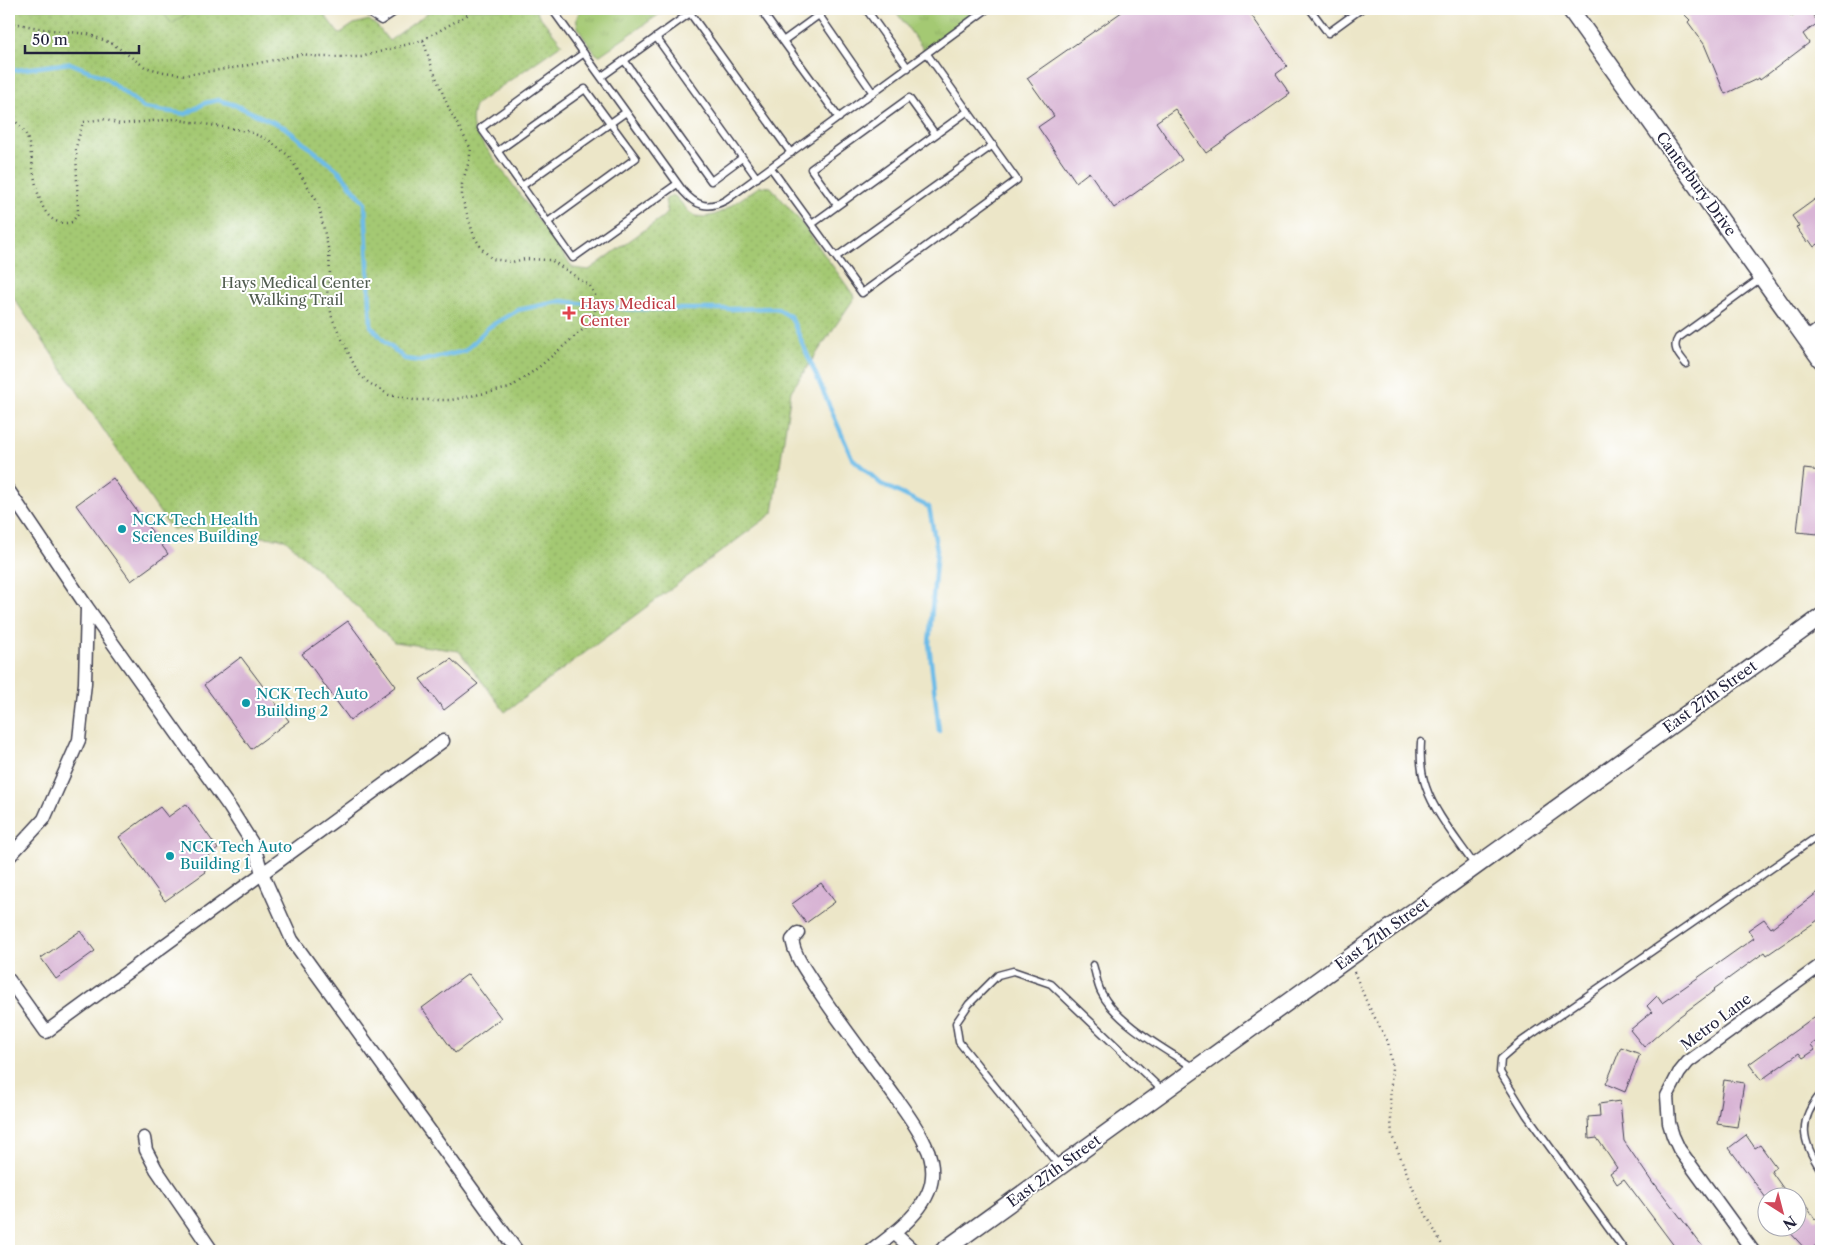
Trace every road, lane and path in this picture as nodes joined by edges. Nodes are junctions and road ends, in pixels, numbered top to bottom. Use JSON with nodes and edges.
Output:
{"nodes":[{"id":1,"x":362,"y":9,"type":"edge"},
{"id":2,"x":399,"y":9,"type":"edge"},
{"id":3,"x":474,"y":9,"type":"edge"},
{"id":4,"x":554,"y":9,"type":"edge"},
{"id":5,"x":767,"y":9,"type":"edge"},
{"id":6,"x":827,"y":9,"type":"edge"},
{"id":7,"x":866,"y":9,"type":"edge"},
{"id":8,"x":987,"y":9,"type":"edge"},
{"id":9,"x":1310,"y":9,"type":"edge"},
{"id":10,"x":1361,"y":9,"type":"edge"},
{"id":11,"x":1570,"y":9,"type":"edge"},
{"id":12,"x":819,"y":14,"type":"junction"},
{"id":13,"x":9,"y":22,"type":"edge"},
{"id":14,"x":656,"y":37,"type":"junction"},
{"id":15,"x":423,"y":40,"type":"junction"},
{"id":16,"x":783,"y":41,"type":"junction"},
{"id":17,"x":584,"y":53,"type":"junction"},
{"id":18,"x":927,"y":54,"type":"junction"},
{"id":19,"x":624,"y":60,"type":"junction"},
{"id":20,"x":908,"y":68,"type":"junction"},
{"id":21,"x":601,"y":77,"type":"junction"},
{"id":22,"x":873,"y":93,"type":"junction"},
{"id":23,"x":968,"y":110,"type":"junction"},
{"id":24,"x":626,"y":112,"type":"junction"},
{"id":25,"x":9,"y":117,"type":"edge"},
{"id":26,"x":839,"y":118,"type":"junction"},
{"id":27,"x":610,"y":123,"type":"junction"},
{"id":28,"x":935,"y":134,"type":"junction"},
{"id":29,"x":993,"y":145,"type":"junction"},
{"id":30,"x":498,"y":151,"type":"junction"},
{"id":31,"x":791,"y":153,"type":"junction"},
{"id":32,"x":742,"y":158,"type":"junction"},
{"id":33,"x":771,"y":168,"type":"junction"},
{"id":34,"x":757,"y":178,"type":"junction"},
{"id":35,"x":677,"y":184,"type":"junction"},
{"id":36,"x":522,"y":186,"type":"junction"},
{"id":37,"x":837,"y":205,"type":"junction"},
{"id":38,"x":548,"y":222,"type":"junction"},
{"id":39,"x":812,"y":224,"type":"junction"},
{"id":40,"x":836,"y":258,"type":"junction"},
{"id":41,"x":1762,"y":277,"type":"junction"},
{"id":42,"x":1821,"y":328,"type":"edge"},
{"id":43,"x":1806,"y":339,"type":"junction"},
{"id":44,"x":1821,"y":360,"type":"edge"},
{"id":45,"x":1686,"y":364,"type":"dead end"},
{"id":46,"x":9,"y":491,"type":"edge"},
{"id":47,"x":86,"y":607,"type":"junction"},
{"id":48,"x":1821,"y":617,"type":"edge"},
{"id":49,"x":443,"y":741,"type":"dead end"},
{"id":50,"x":1421,"y":742,"type":"dead end"},
{"id":51,"x":1821,"y":834,"type":"edge"},
{"id":52,"x":9,"y":857,"type":"edge"},
{"id":53,"x":1476,"y":866,"type":"junction"},
{"id":54,"x":262,"y":873,"type":"junction"},
{"id":55,"x":798,"y":933,"type":"dead end"},
{"id":56,"x":1348,"y":959,"type":"junction"},
{"id":57,"x":1093,"y":965,"type":"dead end"},
{"id":58,"x":1821,"y":965,"type":"edge"},
{"id":59,"x":9,"y":980,"type":"edge"},
{"id":60,"x":1195,"y":1069,"type":"junction"},
{"id":61,"x":1164,"y":1092,"type":"junction"},
{"id":62,"x":1821,"y":1094,"type":"edge"},
{"id":63,"x":144,"y":1138,"type":"dead end"},
{"id":64,"x":1060,"y":1167,"type":"junction"},
{"id":65,"x":1821,"y":1170,"type":"edge"},
{"id":66,"x":895,"y":1234,"type":"junction"},
{"id":67,"x":212,"y":1251,"type":"edge"},
{"id":68,"x":516,"y":1251,"type":"edge"},
{"id":69,"x":871,"y":1251,"type":"edge"},
{"id":70,"x":914,"y":1251,"type":"edge"},
{"id":71,"x":943,"y":1251,"type":"edge"},
{"id":72,"x":1445,"y":1251,"type":"edge"},
{"id":73,"x":1625,"y":1251,"type":"edge"},
{"id":74,"x":1753,"y":1251,"type":"edge"}],
"edges":[{"from":1,"to":2,"type":"lane"},
{"from":3,"to":15,"type":"path"},
{"from":4,"to":17,"type":"lane"},
{"from":5,"to":16,"type":"lane"},
{"from":6,"to":12,"type":"lane"},
{"from":7,"to":20,"type":"lane"},
{"from":8,"to":18,"type":"lane"},
{"from":9,"to":10,"type":"lane"},
{"from":11,"to":41,"type":"main road","name":"Canterbury Drive"},
{"from":12,"to":16,"type":"lane"},
{"from":12,"to":22,"type":"lane"},
{"from":13,"to":15,"type":"path"},
{"from":14,"to":19,"type":"lane"},
{"from":14,"to":31,"type":"lane"},
{"from":14,"to":32,"type":"lane"},
{"from":15,"to":25,"type":"path"},
{"from":16,"to":26,"type":"lane"},
{"from":17,"to":21,"type":"lane"},
{"from":17,"to":30,"type":"lane"},
{"from":18,"to":20,"type":"lane"},
{"from":18,"to":23,"type":"lane"},
{"from":19,"to":21,"type":"lane"},
{"from":19,"to":32,"type":"lane"},
{"from":20,"to":22,"type":"lane"},
{"from":21,"to":24,"type":"lane"},
{"from":22,"to":26,"type":"lane"},
{"from":23,"to":28,"type":"lane"},
{"from":23,"to":29,"type":"lane"},
{"from":24,"to":27,"type":"lane"},
{"from":24,"to":35,"type":"lane"},
{"from":26,"to":31,"type":"lane"},
{"from":27,"to":30,"type":"lane"},
{"from":27,"to":36,"type":"lane"},
{"from":27,"to":38,"type":"lane"},
{"from":28,"to":37,"type":"lane"},
{"from":28,"to":37,"type":"lane"},
{"from":29,"to":40,"type":"lane"},
{"from":29,"to":40,"type":"lane"},
{"from":30,"to":36,"type":"lane"},
{"from":31,"to":33,"type":"lane"},
{"from":32,"to":34,"type":"lane"},
{"from":33,"to":34,"type":"lane"},
{"from":33,"to":39,"type":"lane"},
{"from":34,"to":35,"type":"lane"},
{"from":35,"to":38,"type":"lane"},
{"from":36,"to":38,"type":"lane"},
{"from":37,"to":39,"type":"lane"},
{"from":39,"to":40,"type":"lane"},
{"from":41,"to":43,"type":"main road","name":"Canterbury Drive"},
{"from":41,"to":45,"type":"lane"},
{"from":42,"to":43,"type":"street"},
{"from":43,"to":44,"type":"main road","name":"Canterbury Drive"},
{"from":46,"to":47,"type":"street"},
{"from":47,"to":52,"type":"street"},
{"from":47,"to":54,"type":"street"},
{"from":48,"to":53,"type":"main road","name":"East 27th Street"},
{"from":49,"to":54,"type":"street"},
{"from":50,"to":53,"type":"lane"},
{"from":51,"to":73,"type":"lane"},
{"from":53,"to":56,"type":"main road","name":"East 27th Street"},
{"from":54,"to":59,"type":"street"},
{"from":54,"to":68,"type":"street"},
{"from":55,"to":66,"type":"street"},
{"from":56,"to":60,"type":"main road","name":"East 27th Street"},
{"from":56,"to":72,"type":"path"},
{"from":57,"to":60,"type":"lane"},
{"from":58,"to":74,"type":"street","name":"Metro Lane"},
{"from":60,"to":61,"type":"main road","name":"East 27th Street"},
{"from":61,"to":64,"type":"main road","name":"East 27th Street"},
{"from":61,"to":64,"type":"lane"},
{"from":62,"to":65,"type":"lane"},
{"from":63,"to":67,"type":"street"},
{"from":64,"to":71,"type":"main road","name":"East 27th Street"},
{"from":66,"to":69,"type":"street"},
{"from":66,"to":70,"type":"street"}]}
